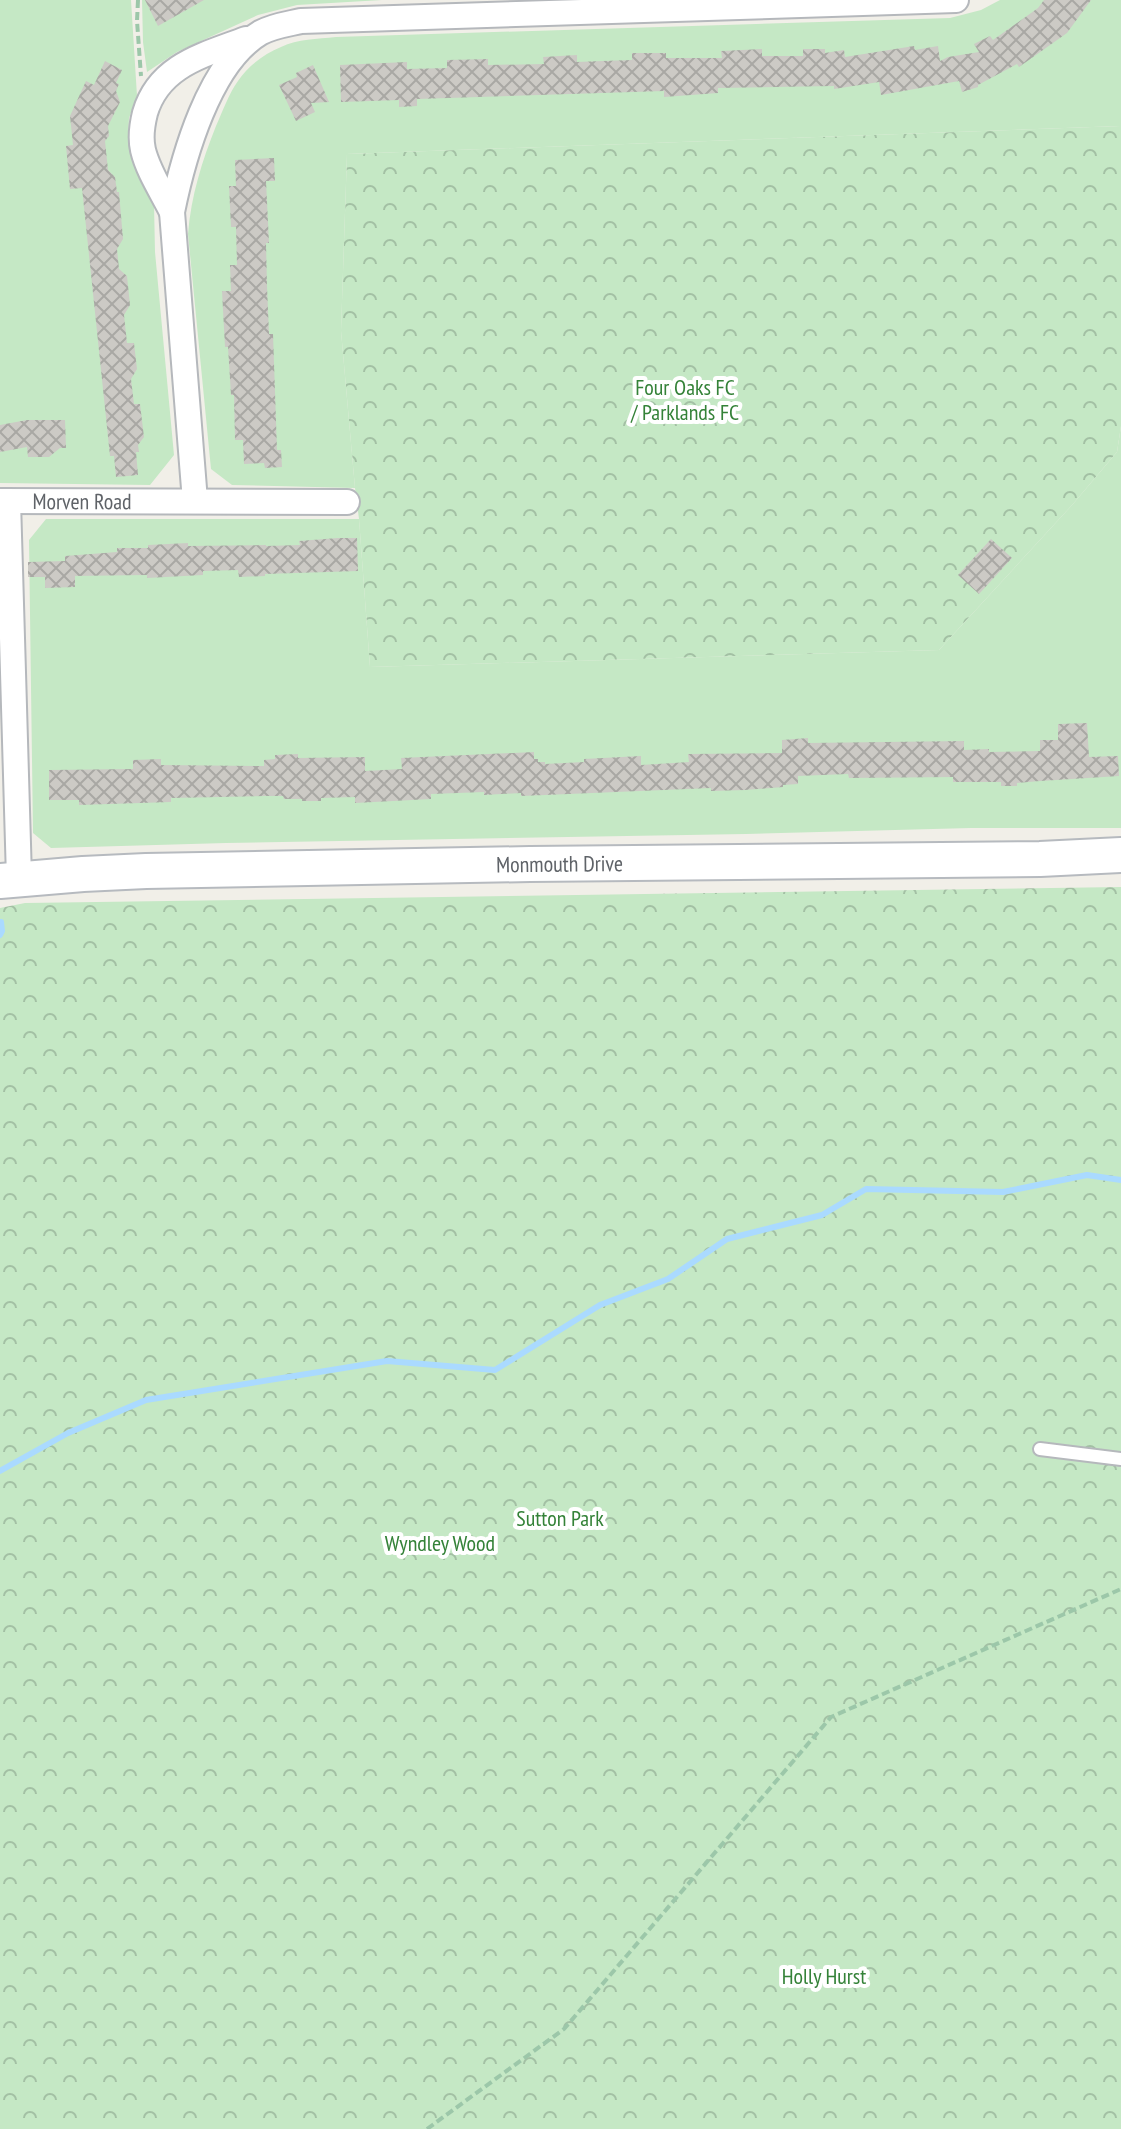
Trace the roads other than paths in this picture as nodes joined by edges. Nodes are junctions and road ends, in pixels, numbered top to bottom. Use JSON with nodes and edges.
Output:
{"nodes":[{"id":1,"x":956,"y":0,"type":"edge"},
{"id":2,"x":259,"y":34,"type":"junction"},
{"id":3,"x":172,"y":212,"type":"junction"},
{"id":4,"x":4,"y":501,"type":"edge"},
{"id":5,"x":195,"y":501,"type":"junction"},
{"id":6,"x":347,"y":502,"type":"dead end"},
{"id":7,"x":1121,"y":855,"type":"edge"},
{"id":8,"x":10,"y":879,"type":"edge"},
{"id":9,"x":1040,"y":1449,"type":"dead end"},
{"id":10,"x":1121,"y":1459,"type":"edge"}],
"edges":[{"from":1,"to":2,"type":"street"},
{"from":2,"to":3,"type":"street"},
{"from":2,"to":3,"type":"street"},
{"from":3,"to":5,"type":"street"},
{"from":4,"to":5,"type":"street","name":"Morven Road"},
{"from":4,"to":8,"type":"street","name":"Morven Road"},
{"from":5,"to":6,"type":"street","name":"Morven Road"},
{"from":7,"to":8,"type":"street","name":"Monmouth Drive"},
{"from":9,"to":10,"type":"lane"}]}
